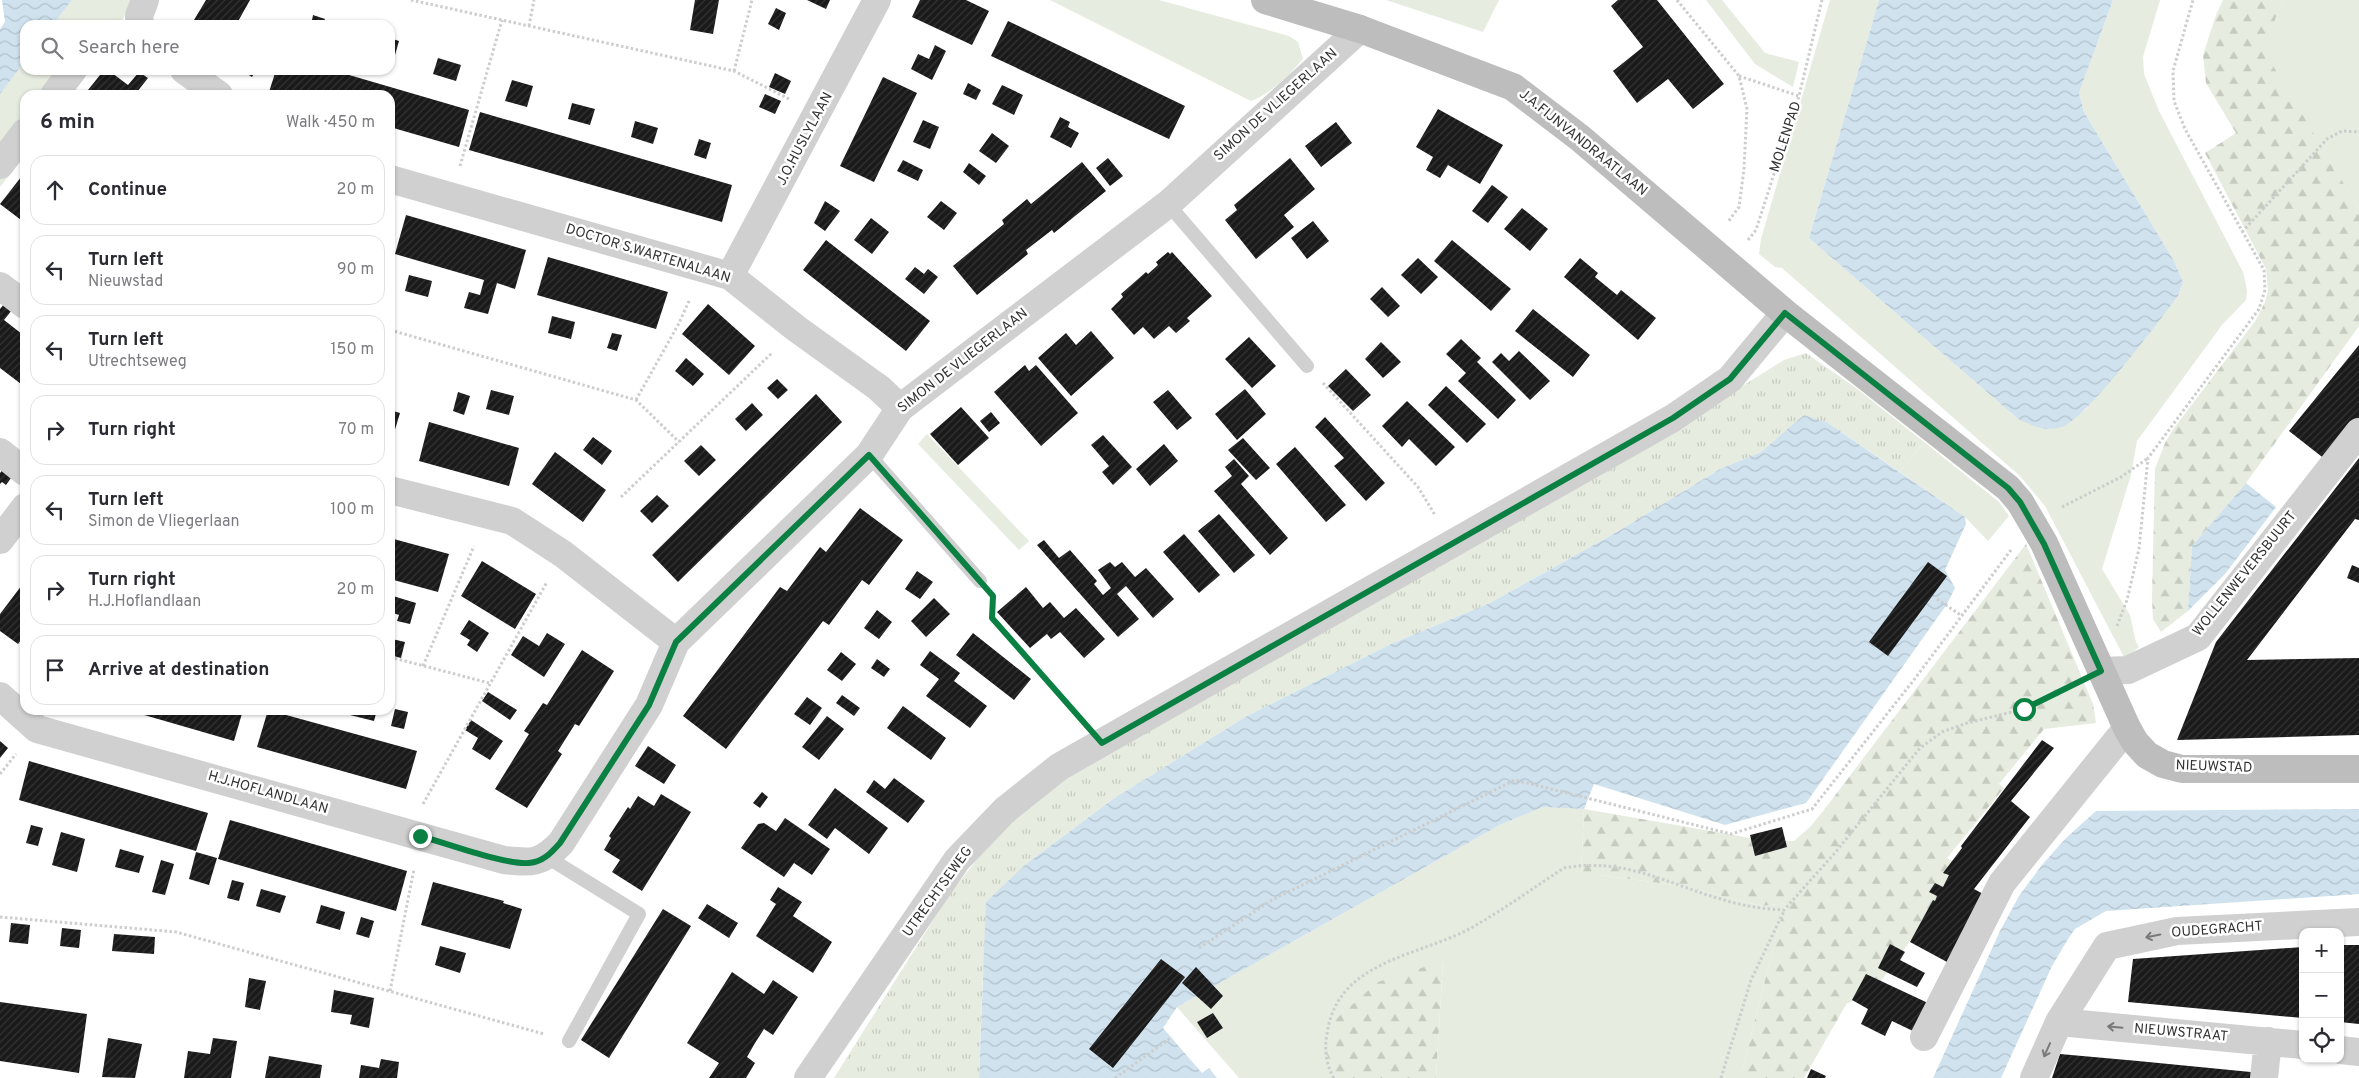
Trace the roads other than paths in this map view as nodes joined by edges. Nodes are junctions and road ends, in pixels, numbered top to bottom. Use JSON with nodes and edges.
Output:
{"nodes":[{"id":1,"x":145,"y":0,"type":"edge"},
{"id":2,"x":877,"y":0,"type":"edge"},
{"id":3,"x":1265,"y":0,"type":"edge"},
{"id":4,"x":139,"y":20,"type":"edge"},
{"id":5,"x":1360,"y":29,"type":"junction"},
{"id":6,"x":70,"y":75,"type":"edge"},
{"id":7,"x":191,"y":75,"type":"edge"},
{"id":8,"x":58,"y":90,"type":"edge"},
{"id":9,"x":212,"y":90,"type":"edge"},
{"id":10,"x":20,"y":141,"type":"edge"},
{"id":11,"x":0,"y":164,"type":"edge"},
{"id":12,"x":395,"y":180,"type":"edge"},
{"id":13,"x":1168,"y":204,"type":"junction"},
{"id":14,"x":730,"y":276,"type":"junction"},
{"id":15,"x":0,"y":286,"type":"edge"},
{"id":16,"x":20,"y":301,"type":"edge"},
{"id":17,"x":1785,"y":313,"type":"junction"},
{"id":18,"x":1307,"y":366,"type":"road end"},
{"id":19,"x":900,"y":408,"type":"junction"},
{"id":20,"x":2359,"y":432,"type":"edge"},
{"id":21,"x":0,"y":452,"type":"edge"},
{"id":22,"x":869,"y":455,"type":"junction"},
{"id":23,"x":20,"y":468,"type":"edge"},
{"id":24,"x":395,"y":491,"type":"edge"},
{"id":25,"x":20,"y":514,"type":"edge"},
{"id":26,"x":0,"y":540,"type":"edge"},
{"id":27,"x":980,"y":580,"type":"road end"},
{"id":28,"x":676,"y":642,"type":"junction"},
{"id":29,"x":2101,"y":671,"type":"junction"},
{"id":30,"x":0,"y":696,"type":"edge"},
{"id":31,"x":20,"y":714,"type":"edge"},
{"id":32,"x":21,"y":715,"type":"edge"},
{"id":33,"x":2127,"y":728,"type":"junction"},
{"id":34,"x":2359,"y":769,"type":"edge"},
{"id":35,"x":547,"y":858,"type":"junction"},
{"id":36,"x":2359,"y":922,"type":"edge"},
{"id":37,"x":2059,"y":1022,"type":"junction"},
{"id":38,"x":1924,"y":1037,"type":"dead end"},
{"id":39,"x":569,"y":1040,"type":"road end"},
{"id":40,"x":2268,"y":1041,"type":"junction"},
{"id":41,"x":2299,"y":1045,"type":"edge"},
{"id":42,"x":2344,"y":1050,"type":"edge"},
{"id":43,"x":2359,"y":1052,"type":"edge"},
{"id":44,"x":808,"y":1078,"type":"edge"},
{"id":45,"x":2034,"y":1078,"type":"edge"},
{"id":46,"x":2264,"y":1078,"type":"edge"}],
"edges":[{"from":1,"to":4,"type":"street"},
{"from":2,"to":14,"type":"street","name":"J.O.HUSLYLAAN"},
{"from":3,"to":5,"type":"street","name":"J.A.FIJNVANDRAATLAAN"},
{"from":5,"to":13,"type":"street","name":"SIMON DE VLIEGERLAAN"},
{"from":5,"to":17,"type":"street","name":"J.A.FIJNVANDRAATLAAN"},
{"from":6,"to":8,"type":"street"},
{"from":7,"to":9,"type":"street"},
{"from":10,"to":11,"type":"street"},
{"from":12,"to":14,"type":"street","name":"DOCTOR S.WARTENALAAN"},
{"from":13,"to":18,"type":"lane"},
{"from":13,"to":19,"type":"street","name":"SIMON DE VLIEGERLAAN"},
{"from":14,"to":19,"type":"street","name":"DOCTOR S.WARTENALAAN"},
{"from":15,"to":16,"type":"street"},
{"from":17,"to":29,"type":"street","name":"NIEUWSTAD"},
{"from":17,"to":44,"type":"street","name":"UTRECHTSEWEG"},
{"from":19,"to":22,"type":"street","name":"SIMON DE VLIEGERLAAN"},
{"from":20,"to":29,"type":"street","name":"WOLLENWEVERSBUURT"},
{"from":21,"to":23,"type":"street"},
{"from":22,"to":27,"type":"lane"},
{"from":22,"to":28,"type":"street","name":"SIMON DE VLIEGERLAAN"},
{"from":24,"to":28,"type":"street"},
{"from":25,"to":26,"type":"street"},
{"from":28,"to":35,"type":"street","name":"SIMON DE VLIEGERLAAN"},
{"from":29,"to":33,"type":"street","name":"NIEUWSTAD"},
{"from":30,"to":31,"type":"street","name":"H.J.HOFLANDLAAN"},
{"from":32,"to":35,"type":"street","name":"H.J.HOFLANDLAAN"},
{"from":33,"to":34,"type":"street","name":"NIEUWSTAD"},
{"from":33,"to":38,"type":"street"},
{"from":35,"to":39,"type":"lane"},
{"from":36,"to":37,"type":"street","name":"OUDEGRACHT","one_way":true},
{"from":40,"to":37,"type":"street","name":"NIEUWSTRAAT","one_way":true},
{"from":37,"to":45,"type":"street","name":"OUDEGRACHT","one_way":true},
{"from":40,"to":41,"type":"street","name":"NIEUWSTRAAT"},
{"from":40,"to":46,"type":"street"},
{"from":42,"to":43,"type":"street"}]}
